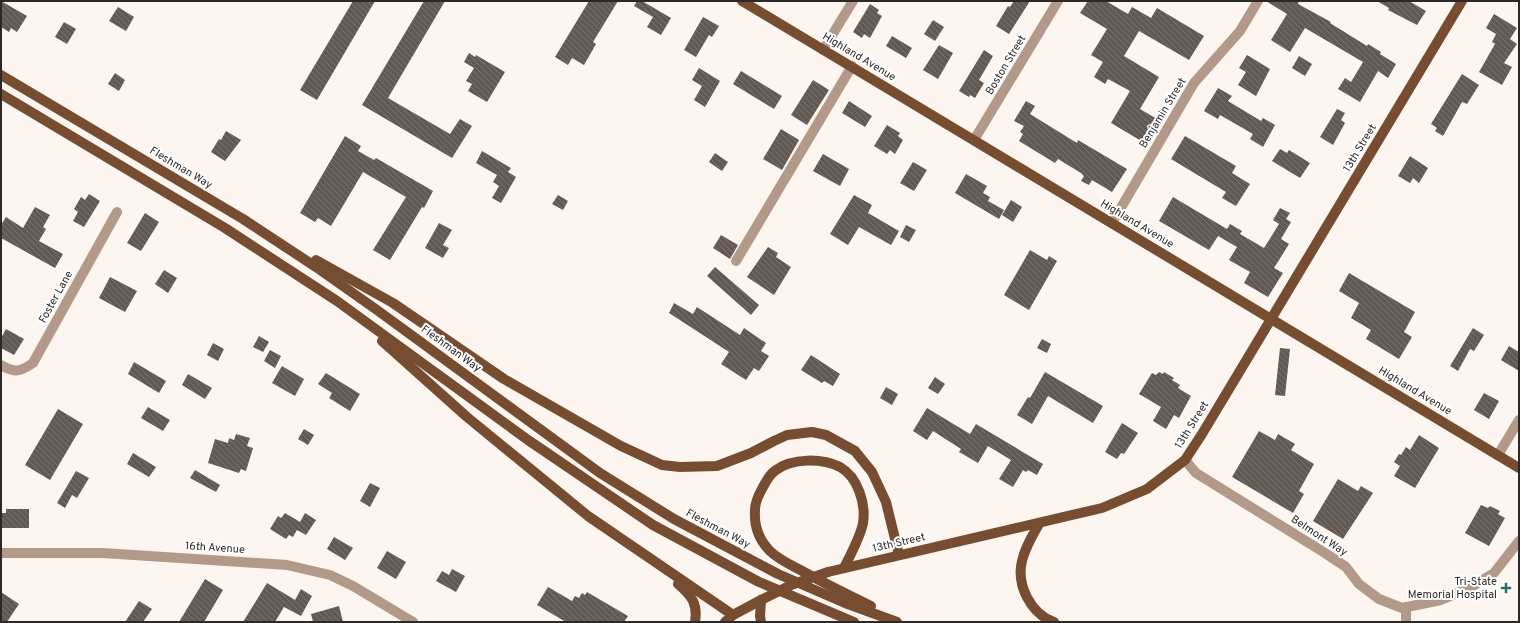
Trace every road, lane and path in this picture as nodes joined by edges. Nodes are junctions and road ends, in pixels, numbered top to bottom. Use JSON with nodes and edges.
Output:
{"nodes":[{"id":1,"x":742,"y":1,"type":"edge"},
{"id":2,"x":853,"y":1,"type":"edge"},
{"id":3,"x":1058,"y":1,"type":"edge"},
{"id":4,"x":1258,"y":1,"type":"edge"},
{"id":5,"x":1462,"y":1,"type":"edge"},
{"id":6,"x":823,"y":50,"type":"junction"},
{"id":7,"x":852,"y":66,"type":"junction"},
{"id":8,"x":1,"y":75,"type":"edge"},
{"id":9,"x":1,"y":94,"type":"edge"},
{"id":10,"x":974,"y":140,"type":"junction"},
{"id":11,"x":117,"y":212,"type":"dead end"},
{"id":12,"x":242,"y":219,"type":"junction"},
{"id":13,"x":1112,"y":223,"type":"junction"},
{"id":14,"x":736,"y":261,"type":"dead end"},
{"id":15,"x":337,"y":301,"type":"junction"},
{"id":16,"x":1271,"y":319,"type":"junction"},
{"id":17,"x":1,"y":365,"type":"edge"},
{"id":18,"x":1519,"y":420,"type":"edge"},
{"id":19,"x":1498,"y":455,"type":"junction"},
{"id":20,"x":1185,"y":460,"type":"junction"},
{"id":21,"x":1519,"y":468,"type":"edge"},
{"id":22,"x":1039,"y":524,"type":"junction"},
{"id":23,"x":1519,"y":541,"type":"edge"},
{"id":24,"x":1,"y":552,"type":"edge"},
{"id":25,"x":899,"y":555,"type":"junction"},
{"id":26,"x":647,"y":556,"type":"junction"},
{"id":27,"x":844,"y":568,"type":"junction"},
{"id":28,"x":761,"y":600,"type":"junction"},
{"id":29,"x":1406,"y":607,"type":"junction"},
{"id":30,"x":729,"y":619,"type":"edge"},
{"id":31,"x":414,"y":622,"type":"edge"},
{"id":32,"x":695,"y":622,"type":"edge"},
{"id":33,"x":761,"y":622,"type":"edge"},
{"id":34,"x":854,"y":622,"type":"edge"},
{"id":35,"x":897,"y":622,"type":"edge"},
{"id":36,"x":903,"y":622,"type":"edge"},
{"id":37,"x":1054,"y":622,"type":"edge"},
{"id":38,"x":1406,"y":622,"type":"edge"}],
"edges":[{"from":1,"to":6,"type":"main road","name":"Highland Avenue"},
{"from":2,"to":6,"type":"street"},
{"from":3,"to":10,"type":"street","name":"Boston Street"},
{"from":4,"to":13,"type":"street","name":"Benjamin Street"},
{"from":5,"to":16,"type":"main road","name":"13th Street"},
{"from":6,"to":7,"type":"main road","name":"Highland Avenue"},
{"from":7,"to":10,"type":"main road","name":"Highland Avenue"},
{"from":7,"to":14,"type":"street"},
{"from":8,"to":12,"type":"main road","name":"Fleshman Way"},
{"from":9,"to":15,"type":"main road"},
{"from":10,"to":13,"type":"main road","name":"Highland Avenue"},
{"from":11,"to":17,"type":"street","name":"Foster Lane"},
{"from":12,"to":25,"type":"main road"},
{"from":12,"to":35,"type":"main road","name":"Fleshman Way"},
{"from":13,"to":16,"type":"main road","name":"Highland Avenue"},
{"from":15,"to":26,"type":"main road"},
{"from":15,"to":34,"type":"main road"},
{"from":16,"to":19,"type":"main road","name":"Highland Avenue"},
{"from":16,"to":20,"type":"main road","name":"13th Street"},
{"from":18,"to":19,"type":"street"},
{"from":19,"to":21,"type":"main road","name":"Highland Avenue"},
{"from":20,"to":22,"type":"main road","name":"13th Street"},
{"from":20,"to":29,"type":"street","name":"Belmont Way"},
{"from":22,"to":25,"type":"main road","name":"13th Street"},
{"from":22,"to":37,"type":"main road"},
{"from":23,"to":29,"type":"street","name":"Belmont Way"},
{"from":24,"to":31,"type":"street","name":"16th Avenue"},
{"from":25,"to":27,"type":"main road","name":"13th Street"},
{"from":26,"to":30,"type":"main road"},
{"from":26,"to":32,"type":"main road"},
{"from":27,"to":28,"type":"main road","name":"13th Street","bridge":true},
{"from":27,"to":36,"type":"main road"},
{"from":28,"to":30,"type":"main road","name":"13th Street"},
{"from":28,"to":33,"type":"main road"},
{"from":29,"to":38,"type":"street"}]}
